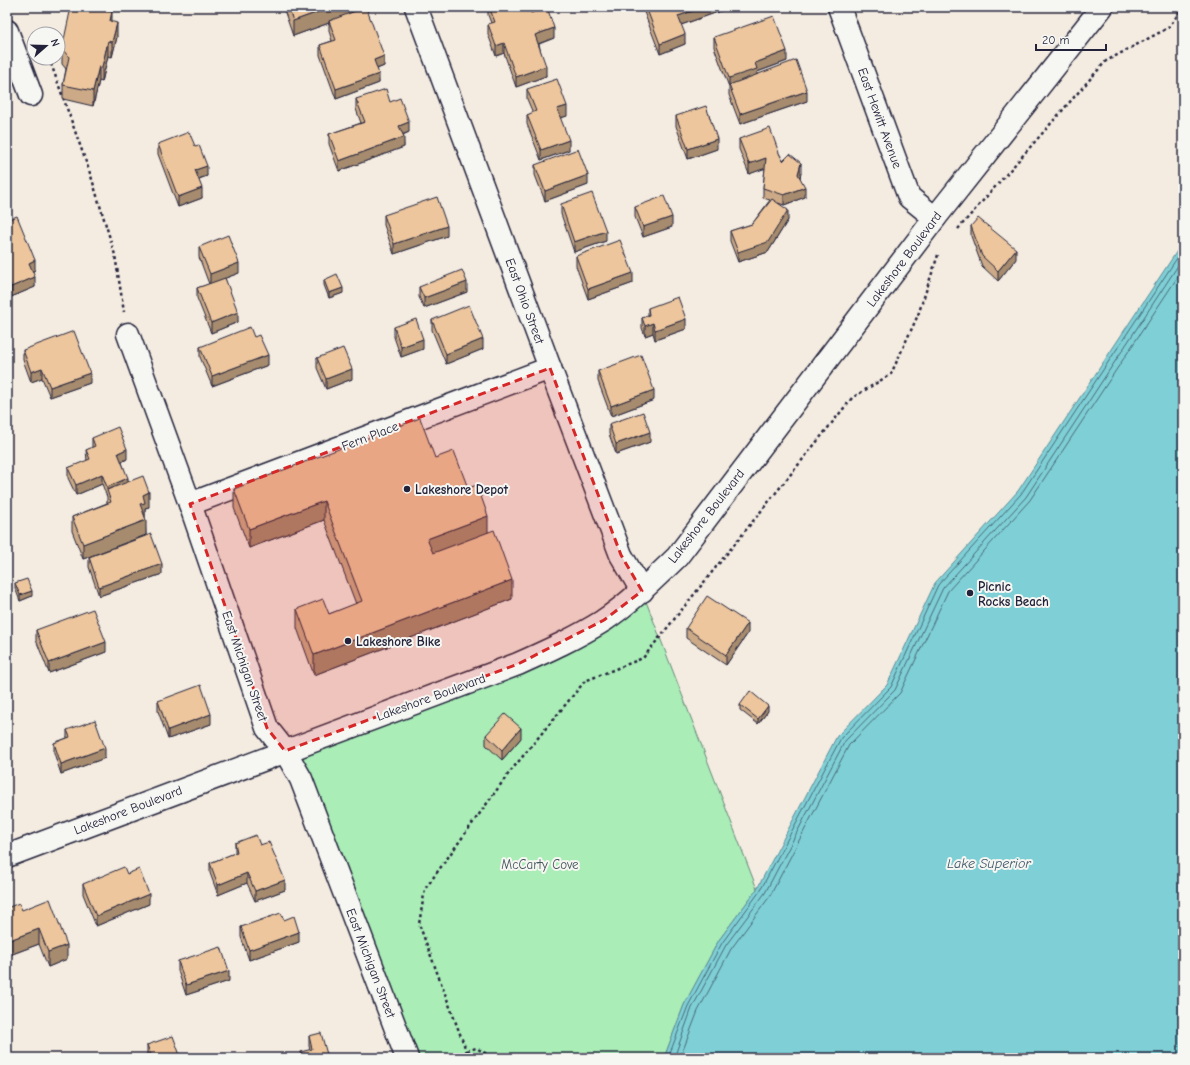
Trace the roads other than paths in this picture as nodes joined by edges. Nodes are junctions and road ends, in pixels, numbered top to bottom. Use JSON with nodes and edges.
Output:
{"nodes":[{"id":1,"x":416,"y":7,"type":"edge"},
{"id":2,"x":839,"y":7,"type":"edge"},
{"id":3,"x":1102,"y":7,"type":"edge"},
{"id":4,"x":7,"y":31,"type":"edge"},
{"id":5,"x":31,"y":95,"type":"dead end"},
{"id":6,"x":935,"y":218,"type":"junction"},
{"id":7,"x":128,"y":334,"type":"road end"},
{"id":8,"x":550,"y":368,"type":"junction"},
{"id":9,"x":190,"y":504,"type":"junction"},
{"id":10,"x":642,"y":591,"type":"junction"},
{"id":11,"x":285,"y":751,"type":"junction"},
{"id":12,"x":7,"y":856,"type":"edge"},
{"id":13,"x":407,"y":1058,"type":"edge"}],
"edges":[{"from":1,"to":8,"type":"street","name":"East Ohio Street"},
{"from":2,"to":6,"type":"street","name":"East Hewitt Avenue"},
{"from":3,"to":6,"type":"street","name":"Lakeshore Boulevard"},
{"from":4,"to":5,"type":"street"},
{"from":6,"to":10,"type":"street","name":"Lakeshore Boulevard"},
{"from":7,"to":9,"type":"street","name":"East Michigan Street"},
{"from":8,"to":9,"type":"street","name":"Fern Place"},
{"from":8,"to":10,"type":"street","name":"East Ohio Street"},
{"from":9,"to":11,"type":"street","name":"East Michigan Street"},
{"from":10,"to":11,"type":"street","name":"Lakeshore Boulevard"},
{"from":11,"to":12,"type":"street","name":"Lakeshore Boulevard"},
{"from":11,"to":13,"type":"street","name":"East Michigan Street"}]}
